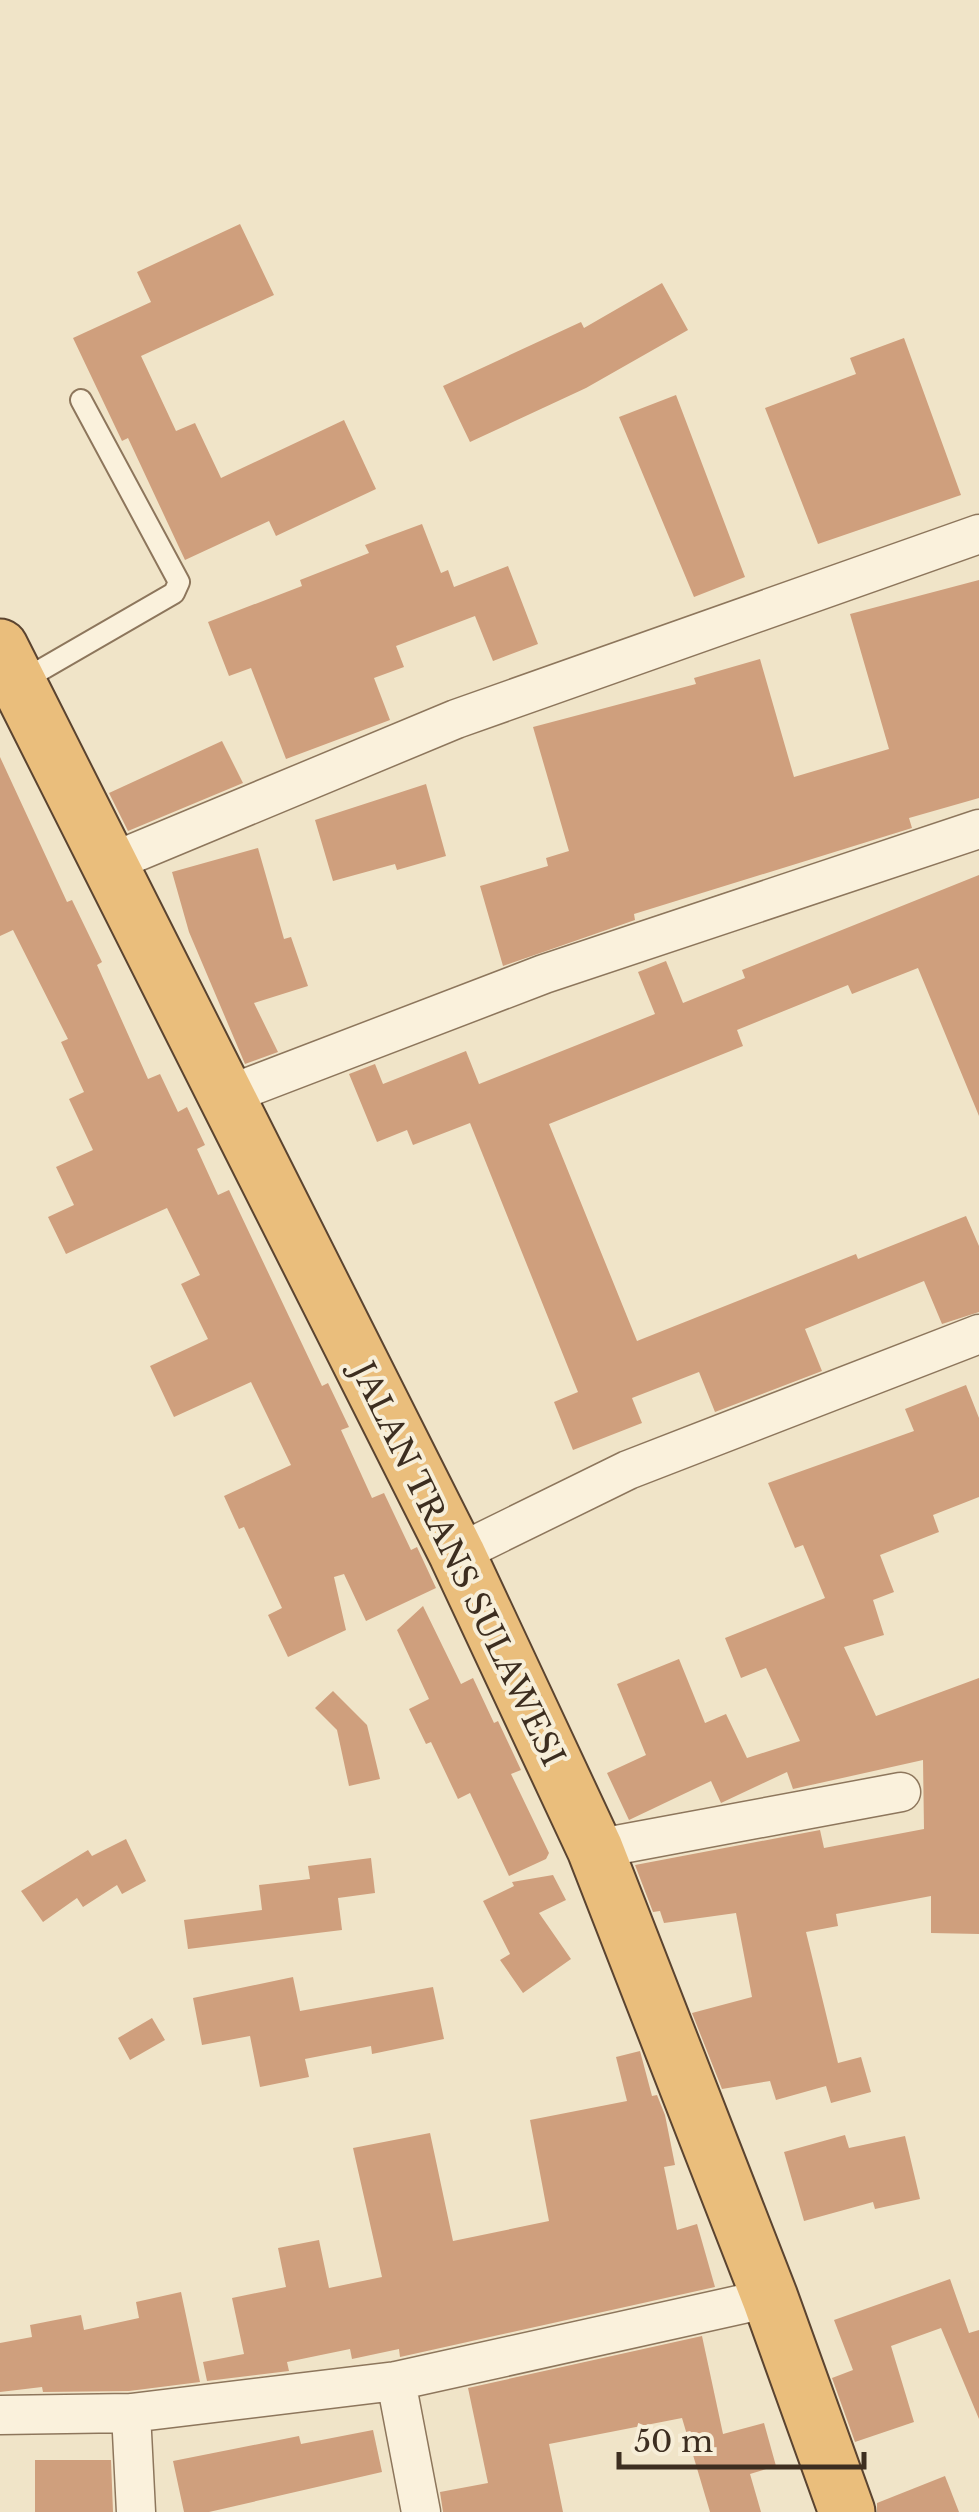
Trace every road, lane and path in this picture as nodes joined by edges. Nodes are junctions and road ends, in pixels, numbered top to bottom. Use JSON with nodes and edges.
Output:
{"nodes":[{"id":1,"x":80,"y":400,"type":"dead end"},
{"id":2,"x":979,"y":534,"type":"edge"},
{"id":3,"x":9,"y":665,"type":"edge"},
{"id":4,"x":979,"y":829,"type":"edge"},
{"id":5,"x":110,"y":864,"type":"junction"},
{"id":6,"x":228,"y":1096,"type":"junction"},
{"id":7,"x":979,"y":1334,"type":"edge"},
{"id":8,"x":458,"y":1554,"type":"junction"},
{"id":9,"x":902,"y":1792,"type":"dead end"},
{"id":10,"x":594,"y":1849,"type":"junction"},
{"id":11,"x":770,"y":2298,"type":"junction"},
{"id":12,"x":396,"y":2381,"type":"junction"},
{"id":13,"x":131,"y":2413,"type":"junction"},
{"id":14,"x":0,"y":2416,"type":"edge"},
{"id":15,"x":136,"y":2512,"type":"edge"},
{"id":16,"x":421,"y":2512,"type":"edge"},
{"id":17,"x":847,"y":2512,"type":"edge"}],
"edges":[{"from":1,"to":3,"type":"lane"},
{"from":2,"to":5,"type":"street"},
{"from":3,"to":5,"type":"highway","name":"JALAN TRANS SULAWESI"},
{"from":4,"to":6,"type":"street"},
{"from":5,"to":6,"type":"highway","name":"JALAN TRANS SULAWESI"},
{"from":6,"to":8,"type":"highway","name":"JALAN TRANS SULAWESI"},
{"from":7,"to":8,"type":"street"},
{"from":8,"to":10,"type":"highway","name":"JALAN TRANS SULAWESI"},
{"from":9,"to":10,"type":"street"},
{"from":10,"to":11,"type":"highway","name":"JALAN TRANS SULAWESI"},
{"from":11,"to":12,"type":"street"},
{"from":11,"to":17,"type":"highway","name":"JALAN TRANS SULAWESI"},
{"from":12,"to":13,"type":"street"},
{"from":12,"to":16,"type":"street"},
{"from":13,"to":14,"type":"street"},
{"from":13,"to":15,"type":"street"}]}
